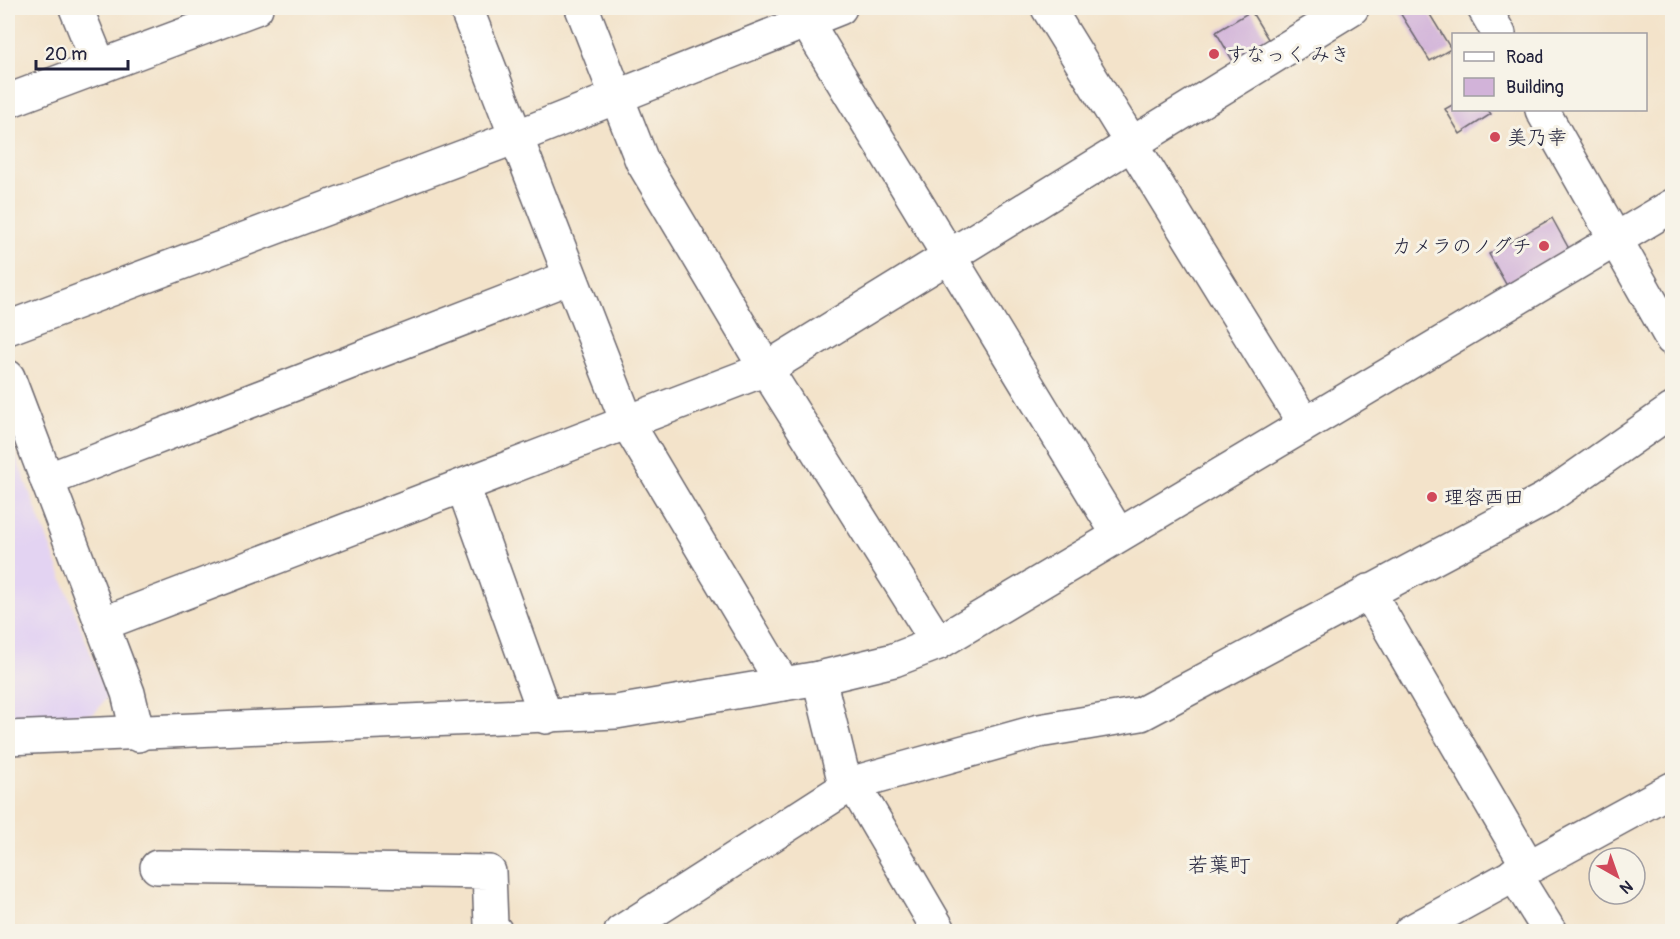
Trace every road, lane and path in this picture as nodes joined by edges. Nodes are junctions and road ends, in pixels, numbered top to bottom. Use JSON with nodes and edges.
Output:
{"nodes":[{"id":1,"x":76,"y":8,"type":"edge"},
{"id":2,"x":256,"y":8,"type":"edge"},
{"id":3,"x":466,"y":8,"type":"edge"},
{"id":4,"x":582,"y":8,"type":"edge"},
{"id":5,"x":1048,"y":8,"type":"edge"},
{"id":6,"x":1352,"y":8,"type":"edge"},
{"id":7,"x":1484,"y":8,"type":"edge"},
{"id":8,"x":817,"y":13,"type":"edge"},
{"id":9,"x":1309,"y":19,"type":"edge"},
{"id":10,"x":1498,"y":33,"type":"edge"},
{"id":11,"x":100,"y":67,"type":"junction"},
{"id":12,"x":616,"y":96,"type":"junction"},
{"id":13,"x":8,"y":101,"type":"edge"},
{"id":14,"x":1543,"y":111,"type":"edge"},
{"id":15,"x":516,"y":137,"type":"junction"},
{"id":16,"x":1131,"y":143,"type":"junction"},
{"id":17,"x":1672,"y":206,"type":"edge"},
{"id":18,"x":1615,"y":240,"type":"junction"},
{"id":19,"x":949,"y":255,"type":"junction"},
{"id":20,"x":570,"y":277,"type":"junction"},
{"id":21,"x":8,"y":328,"type":"edge"},
{"id":22,"x":1672,"y":339,"type":"edge"},
{"id":23,"x":766,"y":369,"type":"junction"},
{"id":24,"x":8,"y":377,"type":"edge"},
{"id":25,"x":1672,"y":410,"type":"edge"},
{"id":26,"x":1304,"y":423,"type":"junction"},
{"id":27,"x":628,"y":424,"type":"junction"},
{"id":28,"x":47,"y":480,"type":"junction"},
{"id":29,"x":463,"y":486,"type":"junction"},
{"id":30,"x":1118,"y":534,"type":"junction"},
{"id":31,"x":1368,"y":591,"type":"junction"},
{"id":32,"x":102,"y":624,"type":"junction"},
{"id":33,"x":938,"y":643,"type":"junction"},
{"id":34,"x":819,"y":678,"type":"junction"},
{"id":35,"x":783,"y":684,"type":"junction"},
{"id":36,"x":546,"y":717,"type":"junction"},
{"id":37,"x":138,"y":735,"type":"junction"},
{"id":38,"x":8,"y":738,"type":"edge"},
{"id":39,"x":849,"y":785,"type":"junction"},
{"id":40,"x":1672,"y":789,"type":"edge"},
{"id":41,"x":157,"y":867,"type":"dead end"},
{"id":42,"x":1521,"y":870,"type":"junction"},
{"id":43,"x":495,"y":932,"type":"edge"},
{"id":44,"x":621,"y":932,"type":"edge"},
{"id":45,"x":940,"y":932,"type":"edge"},
{"id":46,"x":1410,"y":932,"type":"edge"},
{"id":47,"x":1550,"y":932,"type":"edge"}],
"edges":[{"from":1,"to":11,"type":"street"},
{"from":2,"to":11,"type":"street"},
{"from":3,"to":15,"type":"street"},
{"from":4,"to":12,"type":"street"},
{"from":5,"to":16,"type":"street"},
{"from":6,"to":9,"type":"street"},
{"from":7,"to":10,"type":"street"},
{"from":8,"to":12,"type":"street"},
{"from":8,"to":19,"type":"street"},
{"from":9,"to":16,"type":"street"},
{"from":11,"to":13,"type":"street"},
{"from":12,"to":15,"type":"street"},
{"from":12,"to":23,"type":"street"},
{"from":14,"to":18,"type":"street"},
{"from":15,"to":20,"type":"street"},
{"from":15,"to":21,"type":"street"},
{"from":16,"to":19,"type":"street"},
{"from":16,"to":26,"type":"street"},
{"from":17,"to":18,"type":"street"},
{"from":18,"to":22,"type":"street"},
{"from":18,"to":26,"type":"street"},
{"from":19,"to":23,"type":"street"},
{"from":19,"to":30,"type":"street"},
{"from":20,"to":27,"type":"street"},
{"from":20,"to":28,"type":"street"},
{"from":23,"to":27,"type":"street"},
{"from":23,"to":33,"type":"street"},
{"from":24,"to":28,"type":"street"},
{"from":25,"to":31,"type":"street"},
{"from":26,"to":30,"type":"street"},
{"from":27,"to":29,"type":"street"},
{"from":27,"to":35,"type":"street"},
{"from":28,"to":32,"type":"street"},
{"from":29,"to":32,"type":"street"},
{"from":29,"to":36,"type":"street"},
{"from":30,"to":33,"type":"street"},
{"from":31,"to":39,"type":"street"},
{"from":31,"to":42,"type":"street"},
{"from":32,"to":37,"type":"street"},
{"from":33,"to":34,"type":"street"},
{"from":34,"to":35,"type":"street"},
{"from":34,"to":39,"type":"street"},
{"from":35,"to":36,"type":"street"},
{"from":36,"to":37,"type":"street"},
{"from":37,"to":38,"type":"street"},
{"from":39,"to":44,"type":"street"},
{"from":39,"to":45,"type":"street"},
{"from":40,"to":42,"type":"street"},
{"from":41,"to":43,"type":"street"},
{"from":42,"to":46,"type":"street"},
{"from":42,"to":47,"type":"street"}]}
